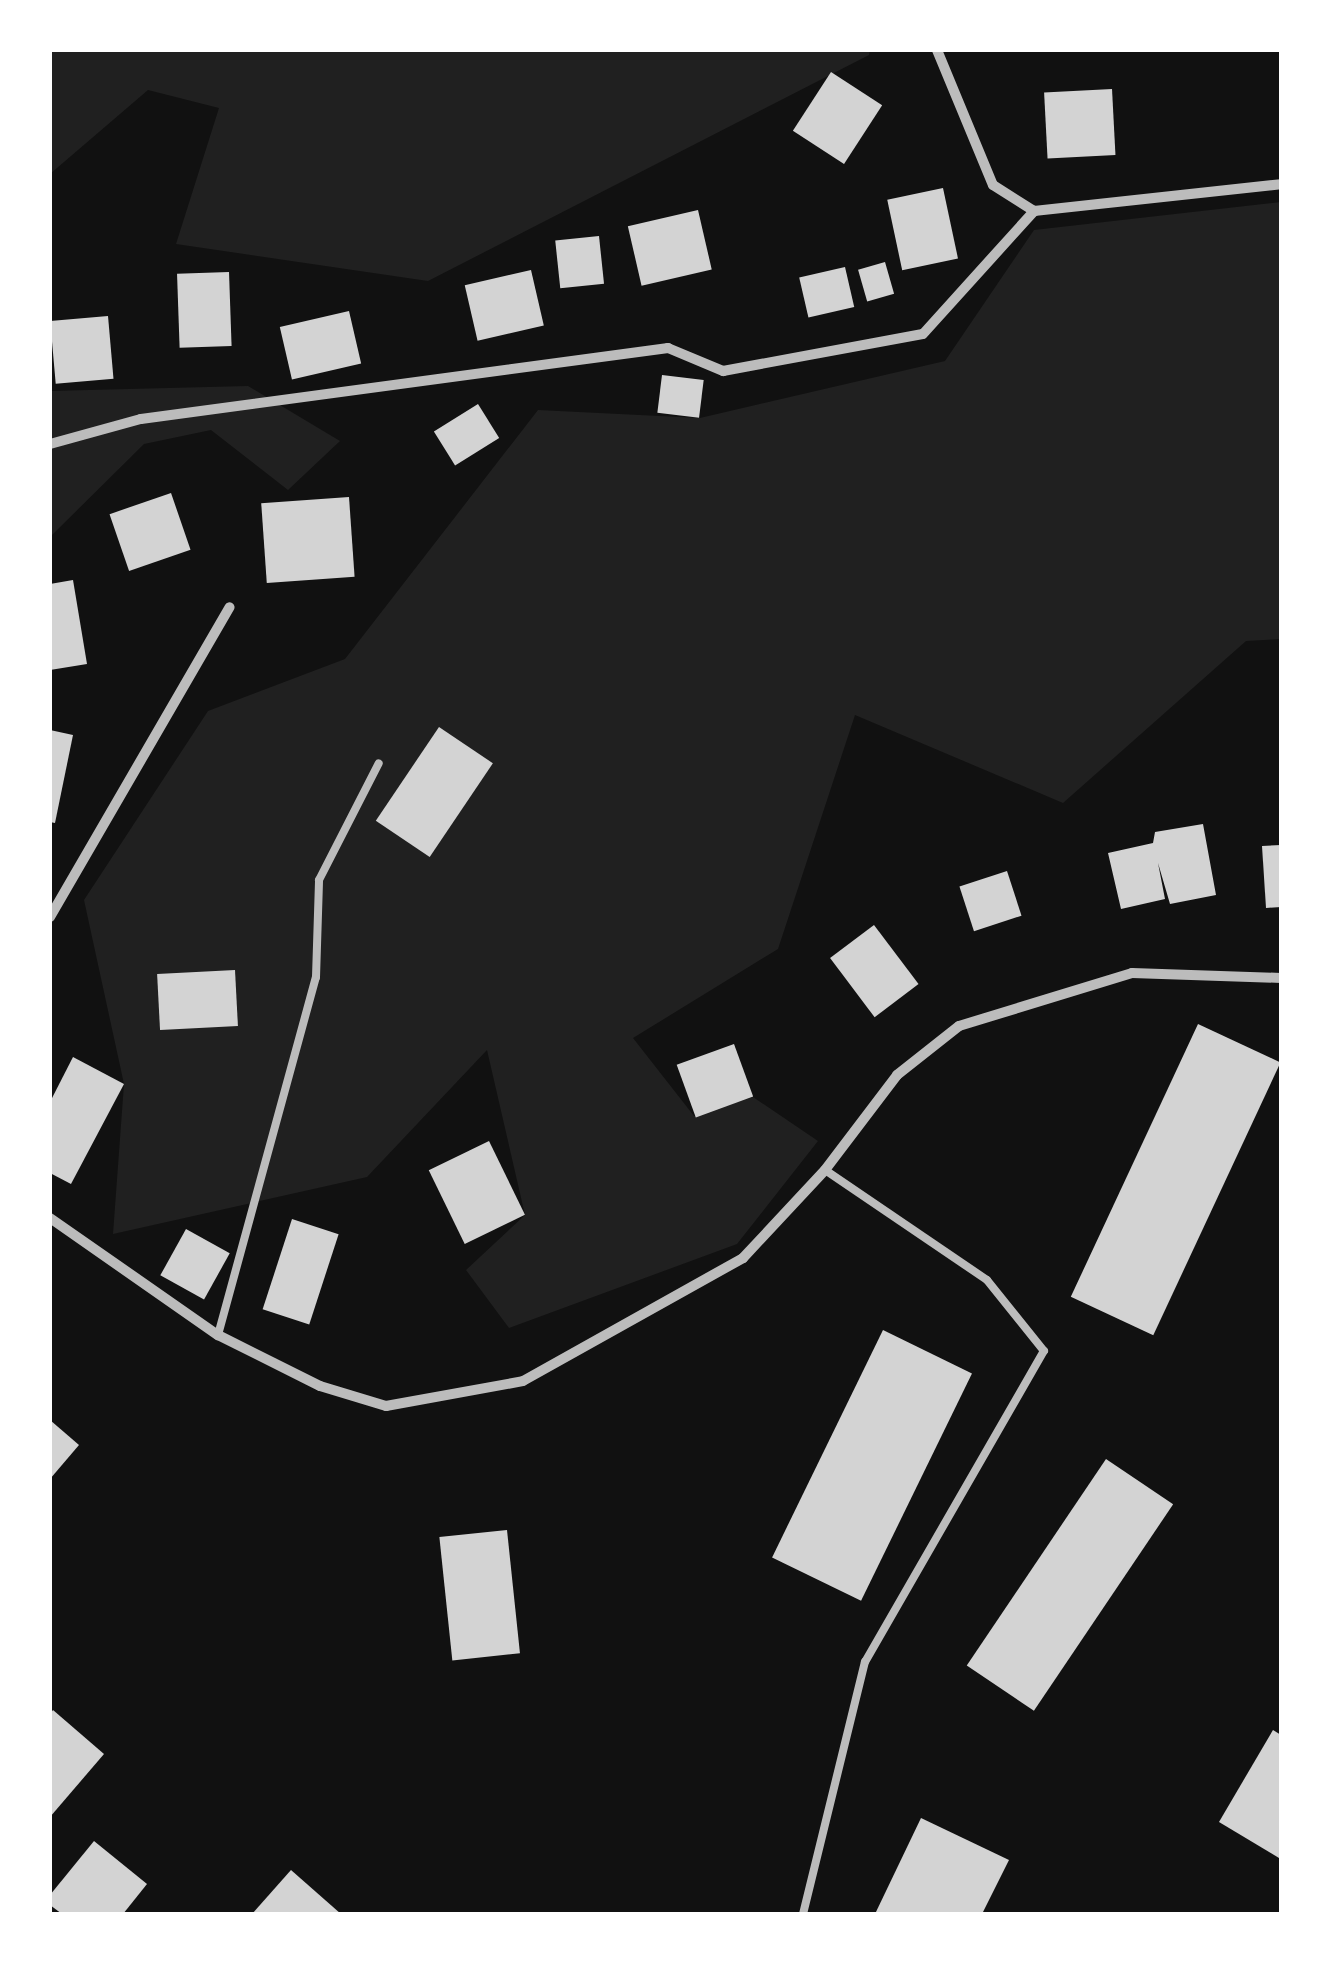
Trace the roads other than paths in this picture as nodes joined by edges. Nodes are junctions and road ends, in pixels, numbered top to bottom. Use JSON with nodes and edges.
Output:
{"nodes":[{"id":1,"x":937,"y":50,"type":"edge"},
{"id":2,"x":1281,"y":184,"type":"edge"},
{"id":3,"x":1034,"y":211,"type":"junction"},
{"id":4,"x":50,"y":444,"type":"edge"},
{"id":5,"x":230,"y":606,"type":"dead end"},
{"id":6,"x":380,"y":763,"type":"dead end"},
{"id":7,"x":50,"y":917,"type":"edge"},
{"id":8,"x":1281,"y":978,"type":"edge"},
{"id":9,"x":826,"y":1170,"type":"junction"},
{"id":10,"x":50,"y":1218,"type":"edge"},
{"id":11,"x":218,"y":1335,"type":"junction"},
{"id":12,"x":802,"y":1914,"type":"edge"}],
"edges":[{"from":1,"to":3,"type":"street"},
{"from":2,"to":3,"type":"street"},
{"from":3,"to":4,"type":"street"},
{"from":5,"to":7,"type":"street"},
{"from":6,"to":11,"type":"lane"},
{"from":8,"to":9,"type":"street"},
{"from":9,"to":11,"type":"street"},
{"from":9,"to":12,"type":"lane"},
{"from":10,"to":11,"type":"street"}]}
